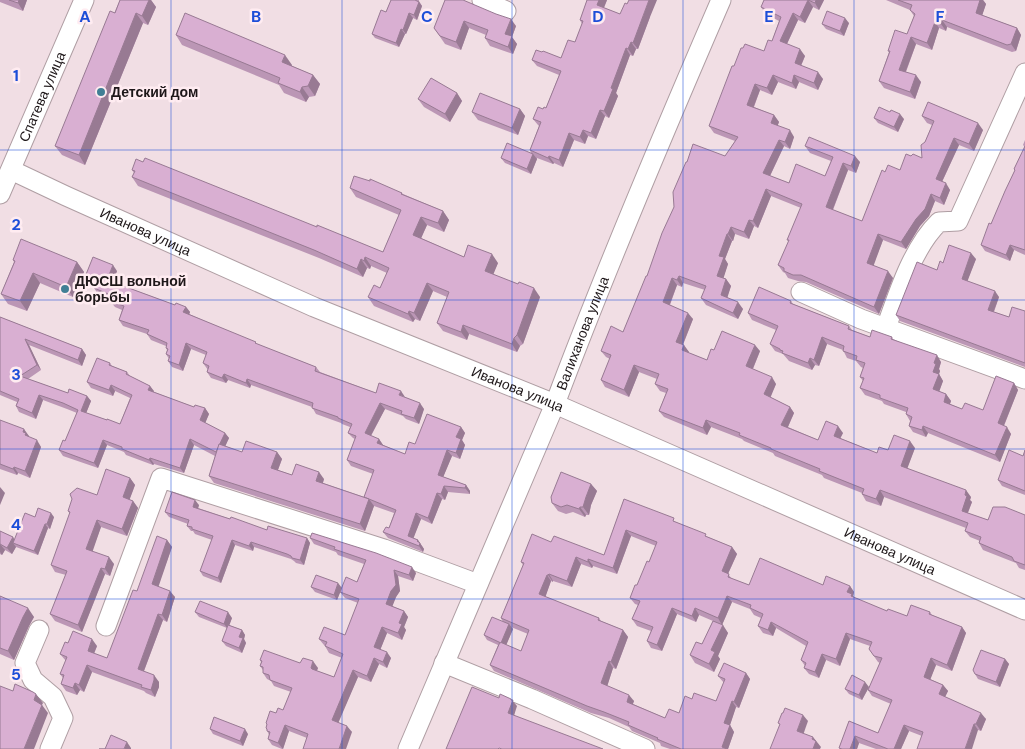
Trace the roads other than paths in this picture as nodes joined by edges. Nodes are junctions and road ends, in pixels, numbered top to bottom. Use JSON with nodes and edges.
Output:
{"nodes":[{"id":1,"x":84,"y":0,"type":"edge"},
{"id":2,"x":482,"y":0,"type":"edge"},
{"id":3,"x":721,"y":0,"type":"edge"},
{"id":4,"x":506,"y":11,"type":"dead end"},
{"id":5,"x":1025,"y":73,"type":"edge"},
{"id":6,"x":11,"y":170,"type":"junction"},
{"id":7,"x":0,"y":194,"type":"edge"},
{"id":8,"x":802,"y":292,"type":"dead end"},
{"id":9,"x":886,"y":328,"type":"junction"},
{"id":10,"x":1025,"y":379,"type":"edge"},
{"id":11,"x":555,"y":404,"type":"junction"},
{"id":12,"x":478,"y":584,"type":"junction"},
{"id":13,"x":1025,"y":610,"type":"edge"},
{"id":14,"x":106,"y":626,"type":"dead end"},
{"id":15,"x":39,"y":630,"type":"dead end"},
{"id":16,"x":444,"y":663,"type":"junction"},
{"id":17,"x":50,"y":749,"type":"edge"},
{"id":18,"x":408,"y":749,"type":"edge"},
{"id":19,"x":646,"y":749,"type":"edge"}],
"edges":[{"from":1,"to":6,"type":"street","name":"Спатева улица"},
{"from":2,"to":4,"type":"street"},
{"from":3,"to":11,"type":"street","name":"Валиханова улица"},
{"from":5,"to":9,"type":"street"},
{"from":6,"to":7,"type":"street","name":"Спатева улица"},
{"from":6,"to":11,"type":"street","name":"Иванова улица"},
{"from":8,"to":9,"type":"street"},
{"from":9,"to":10,"type":"street"},
{"from":11,"to":12,"type":"street","name":"Валиханова улица"},
{"from":11,"to":13,"type":"street","name":"Иванова улица"},
{"from":12,"to":14,"type":"street"},
{"from":12,"to":16,"type":"street","name":"Валиханова улица"},
{"from":15,"to":17,"type":"street"},
{"from":16,"to":18,"type":"street","name":"Валиханова улица"},
{"from":16,"to":19,"type":"street"}]}
